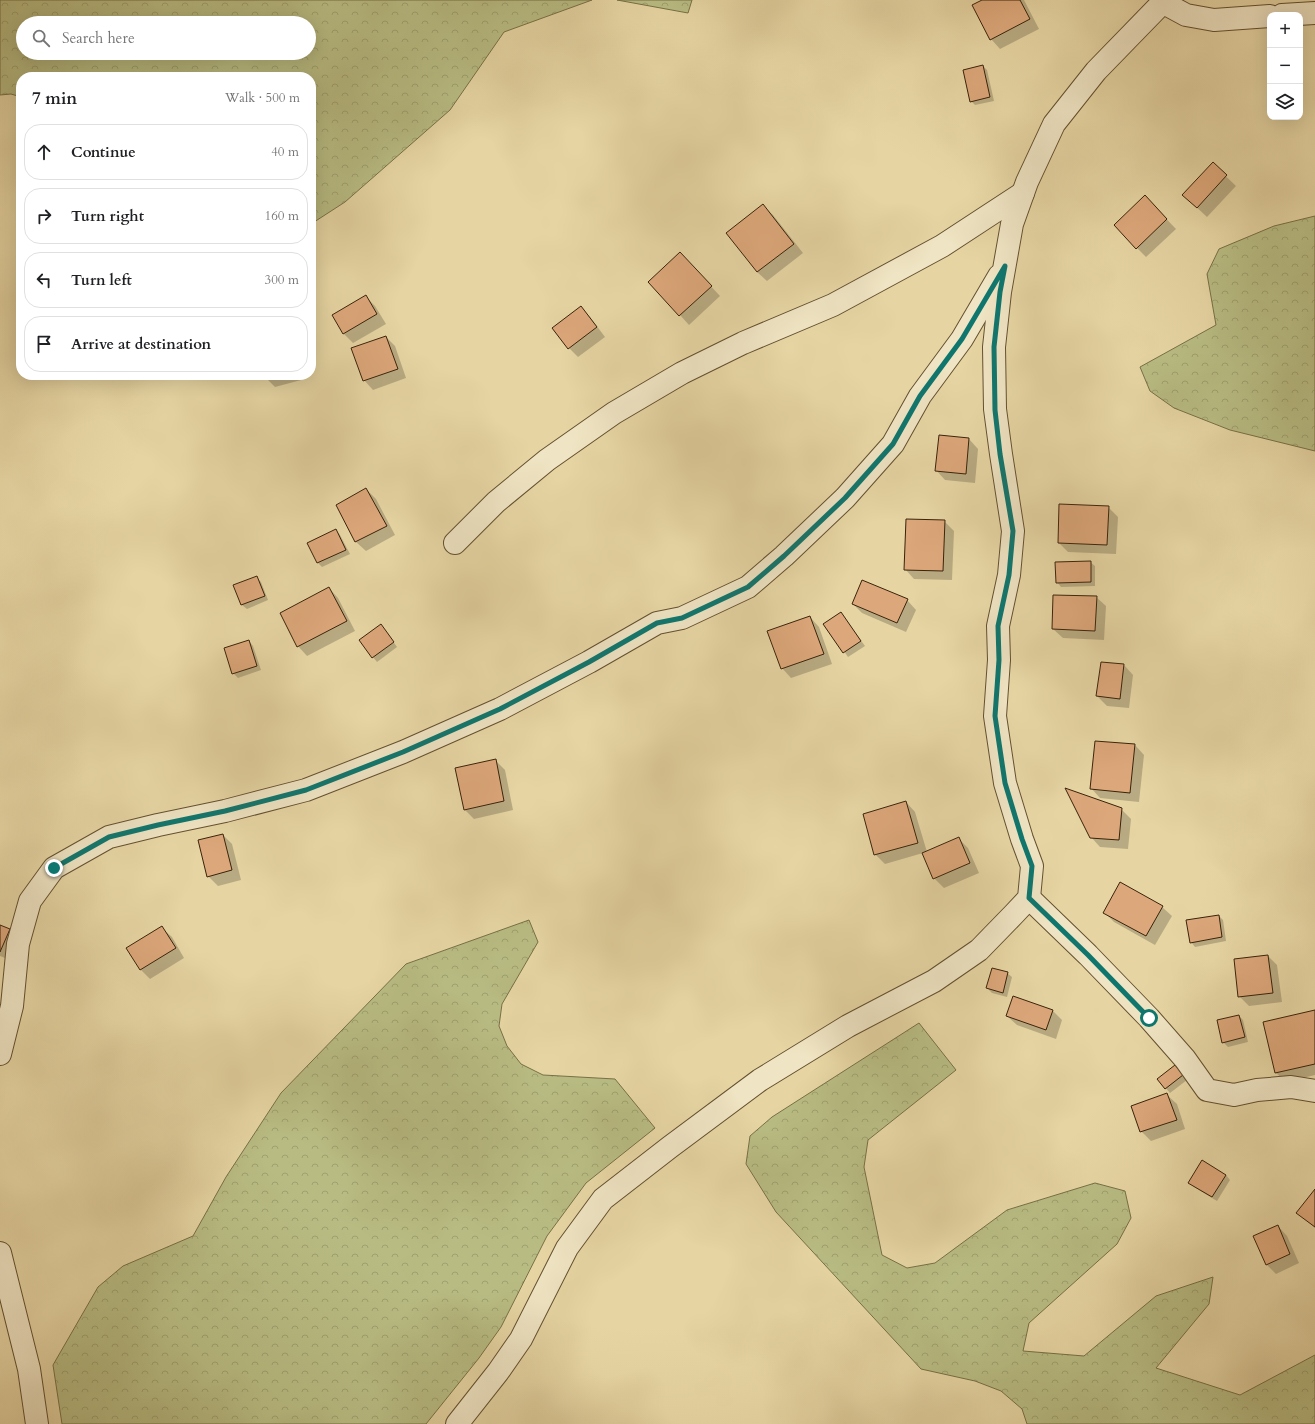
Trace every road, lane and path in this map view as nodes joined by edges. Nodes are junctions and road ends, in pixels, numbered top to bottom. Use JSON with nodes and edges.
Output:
{"nodes":[{"id":1,"x":1164,"y":1,"type":"edge"},
{"id":2,"x":1315,"y":13,"type":"edge"},
{"id":3,"x":1303,"y":14,"type":"edge"},
{"id":4,"x":1267,"y":16,"type":"edge"},
{"id":5,"x":1023,"y":192,"type":"junction"},
{"id":6,"x":1005,"y":266,"type":"junction"},
{"id":7,"x":455,"y":543,"type":"dead end"},
{"id":8,"x":1029,"y":898,"type":"junction"},
{"id":9,"x":0,"y":1054,"type":"edge"},
{"id":10,"x":1315,"y":1091,"type":"edge"},
{"id":11,"x":0,"y":1253,"type":"edge"},
{"id":12,"x":36,"y":1424,"type":"edge"},
{"id":13,"x":457,"y":1424,"type":"edge"}],
"edges":[{"from":1,"to":4,"type":"street"},
{"from":1,"to":5,"type":"street"},
{"from":2,"to":3,"type":"street"},
{"from":5,"to":6,"type":"street"},
{"from":5,"to":7,"type":"street"},
{"from":6,"to":8,"type":"street"},
{"from":6,"to":9,"type":"street"},
{"from":8,"to":10,"type":"street"},
{"from":8,"to":13,"type":"street"},
{"from":11,"to":12,"type":"street"}]}
